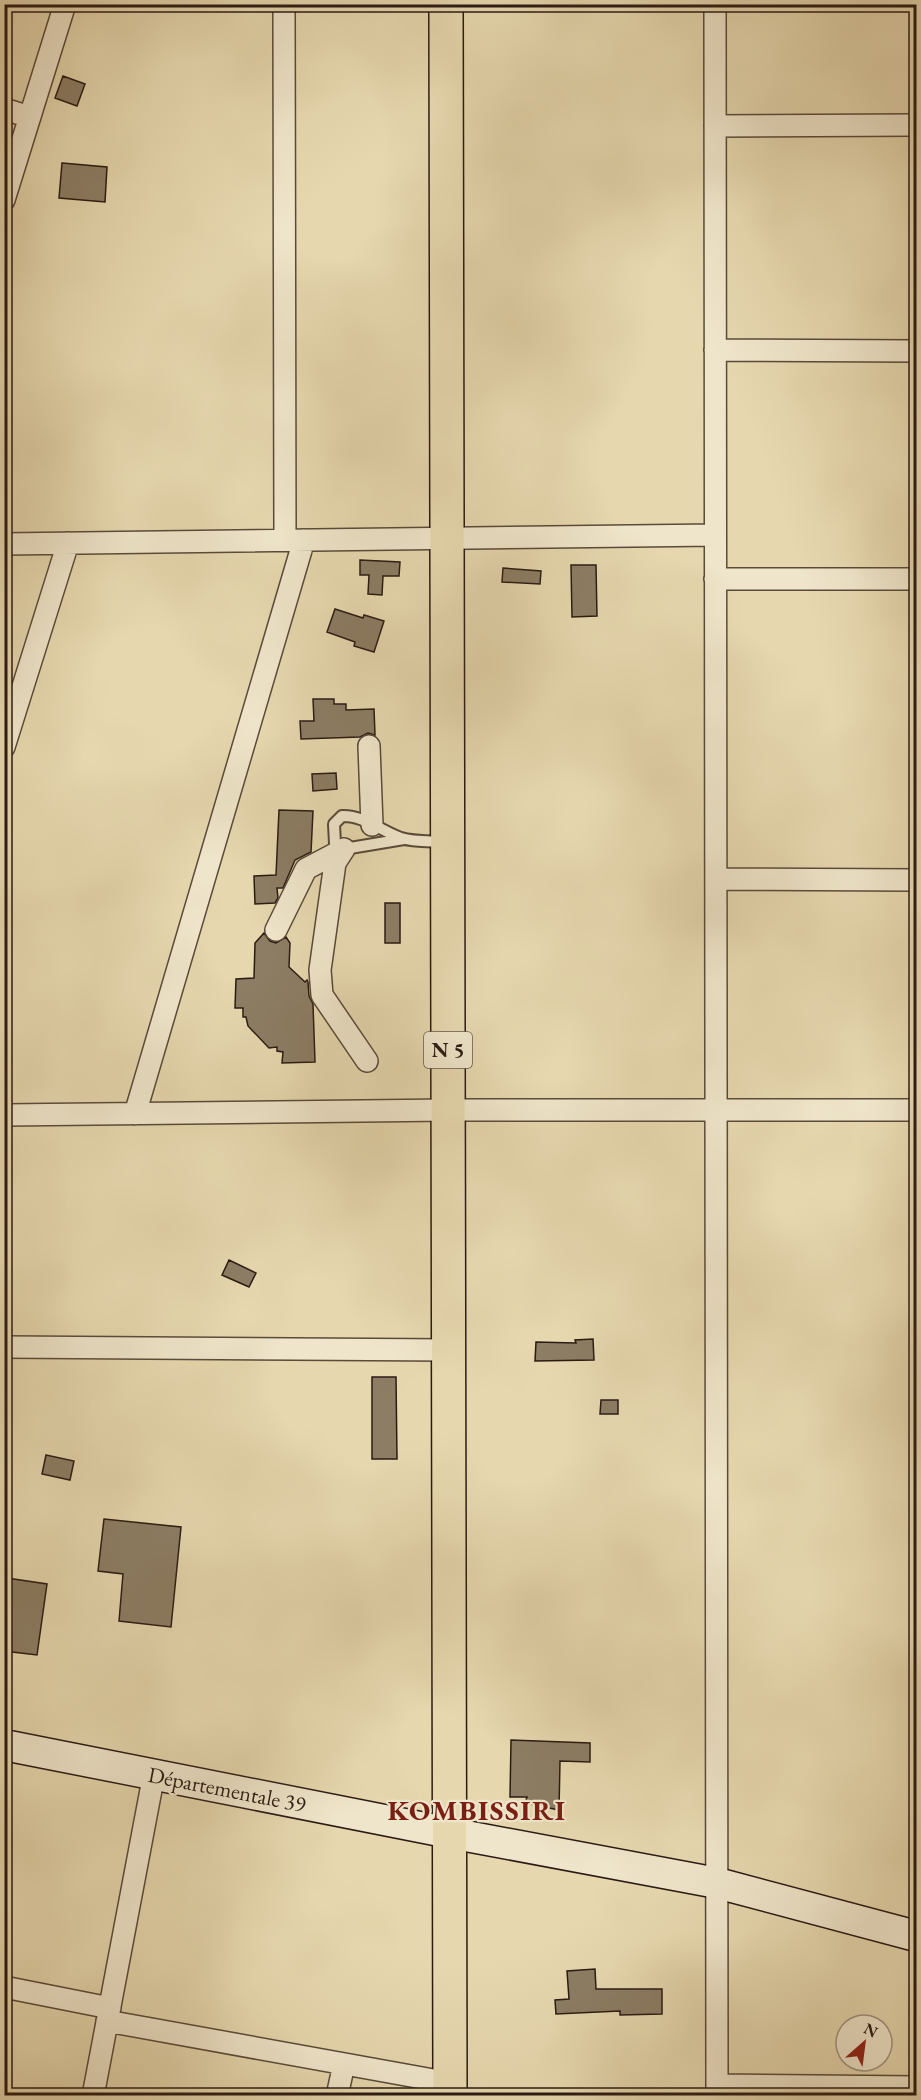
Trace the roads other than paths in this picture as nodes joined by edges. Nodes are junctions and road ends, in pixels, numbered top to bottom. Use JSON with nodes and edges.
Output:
{"nodes":[{"id":1,"x":65,"y":4,"type":"edge"},
{"id":2,"x":284,"y":4,"type":"edge"},
{"id":3,"x":446,"y":4,"type":"edge"},
{"id":4,"x":715,"y":4,"type":"edge"},
{"id":5,"x":4,"y":109,"type":"edge"},
{"id":6,"x":30,"y":117,"type":"junction"},
{"id":7,"x":916,"y":125,"type":"edge"},
{"id":8,"x":715,"y":126,"type":"junction"},
{"id":9,"x":4,"y":200,"type":"edge"},
{"id":10,"x":715,"y":350,"type":"junction"},
{"id":11,"x":916,"y":351,"type":"edge"},
{"id":12,"x":715,"y":535,"type":"junction"},
{"id":13,"x":447,"y":538,"type":"junction"},
{"id":14,"x":295,"y":540,"type":"junction"},
{"id":15,"x":68,"y":543,"type":"junction"},
{"id":16,"x":4,"y":544,"type":"edge"},
{"id":17,"x":715,"y":579,"type":"junction"},
{"id":18,"x":916,"y":579,"type":"edge"},
{"id":19,"x":369,"y":746,"type":"dead end"},
{"id":20,"x":4,"y":747,"type":"edge"},
{"id":21,"x":372,"y":825,"type":"junction"},
{"id":22,"x":404,"y":839,"type":"junction"},
{"id":23,"x":447,"y":842,"type":"junction"},
{"id":24,"x":344,"y":849,"type":"junction"},
{"id":25,"x":716,"y":879,"type":"junction"},
{"id":26,"x":916,"y":880,"type":"edge"},
{"id":27,"x":276,"y":930,"type":"dead end"},
{"id":28,"x":367,"y":1061,"type":"dead end"},
{"id":29,"x":448,"y":1110,"type":"junction"},
{"id":30,"x":716,"y":1110,"type":"junction"},
{"id":31,"x":916,"y":1110,"type":"edge"},
{"id":32,"x":135,"y":1114,"type":"junction"},
{"id":33,"x":4,"y":1115,"type":"edge"},
{"id":34,"x":4,"y":1347,"type":"edge"},
{"id":35,"x":448,"y":1350,"type":"junction"},
{"id":36,"x":4,"y":1744,"type":"edge"},
{"id":37,"x":154,"y":1774,"type":"junction"},
{"id":38,"x":450,"y":1833,"type":"junction"},
{"id":39,"x":717,"y":1882,"type":"junction"},
{"id":40,"x":916,"y":1936,"type":"edge"},
{"id":41,"x":4,"y":1987,"type":"edge"},
{"id":42,"x":108,"y":2014,"type":"junction"},
{"id":43,"x":344,"y":2064,"type":"junction"},
{"id":44,"x":916,"y":2086,"type":"edge"},
{"id":45,"x":450,"y":2089,"type":"edge"},
{"id":46,"x":717,"y":2090,"type":"edge"},
{"id":47,"x":93,"y":2096,"type":"edge"},
{"id":48,"x":338,"y":2096,"type":"edge"}],
"edges":[{"from":1,"to":6,"type":"street"},
{"from":2,"to":14,"type":"street"},
{"from":3,"to":13,"type":"highway","number":"N 5"},
{"from":4,"to":8,"type":"street"},
{"from":5,"to":6,"type":"street"},
{"from":6,"to":9,"type":"street"},
{"from":7,"to":8,"type":"street"},
{"from":8,"to":10,"type":"street"},
{"from":10,"to":11,"type":"street"},
{"from":10,"to":12,"type":"street"},
{"from":12,"to":13,"type":"street"},
{"from":12,"to":17,"type":"street"},
{"from":13,"to":14,"type":"street"},
{"from":13,"to":23,"type":"highway","number":"N 5"},
{"from":14,"to":15,"type":"street"},
{"from":14,"to":32,"type":"street"},
{"from":15,"to":16,"type":"street"},
{"from":15,"to":20,"type":"street"},
{"from":17,"to":18,"type":"street"},
{"from":17,"to":25,"type":"street"},
{"from":19,"to":21,"type":"street"},
{"from":21,"to":22,"type":"lane"},
{"from":21,"to":24,"type":"lane"},
{"from":22,"to":23,"type":"lane"},
{"from":22,"to":24,"type":"lane"},
{"from":23,"to":29,"type":"highway","number":"N 5"},
{"from":24,"to":27,"type":"street"},
{"from":24,"to":28,"type":"street"},
{"from":25,"to":26,"type":"street"},
{"from":25,"to":30,"type":"street"},
{"from":29,"to":30,"type":"street"},
{"from":29,"to":32,"type":"street"},
{"from":29,"to":35,"type":"highway","number":"N 5"},
{"from":30,"to":31,"type":"street"},
{"from":30,"to":39,"type":"street"},
{"from":32,"to":33,"type":"street"},
{"from":34,"to":35,"type":"street"},
{"from":35,"to":38,"type":"highway","number":"N 5"},
{"from":36,"to":37,"type":"street","name":"Départementale 39"},
{"from":37,"to":38,"type":"street","name":"Départementale 39"},
{"from":37,"to":42,"type":"street"},
{"from":38,"to":39,"type":"street","name":"Départementale 39"},
{"from":38,"to":45,"type":"highway","number":"N 5"},
{"from":39,"to":40,"type":"street","name":"Départementale 39"},
{"from":39,"to":46,"type":"street"},
{"from":41,"to":42,"type":"street"},
{"from":42,"to":43,"type":"street"},
{"from":42,"to":47,"type":"street"},
{"from":43,"to":45,"type":"street"},
{"from":43,"to":48,"type":"street"},
{"from":44,"to":46,"type":"street"}]}
